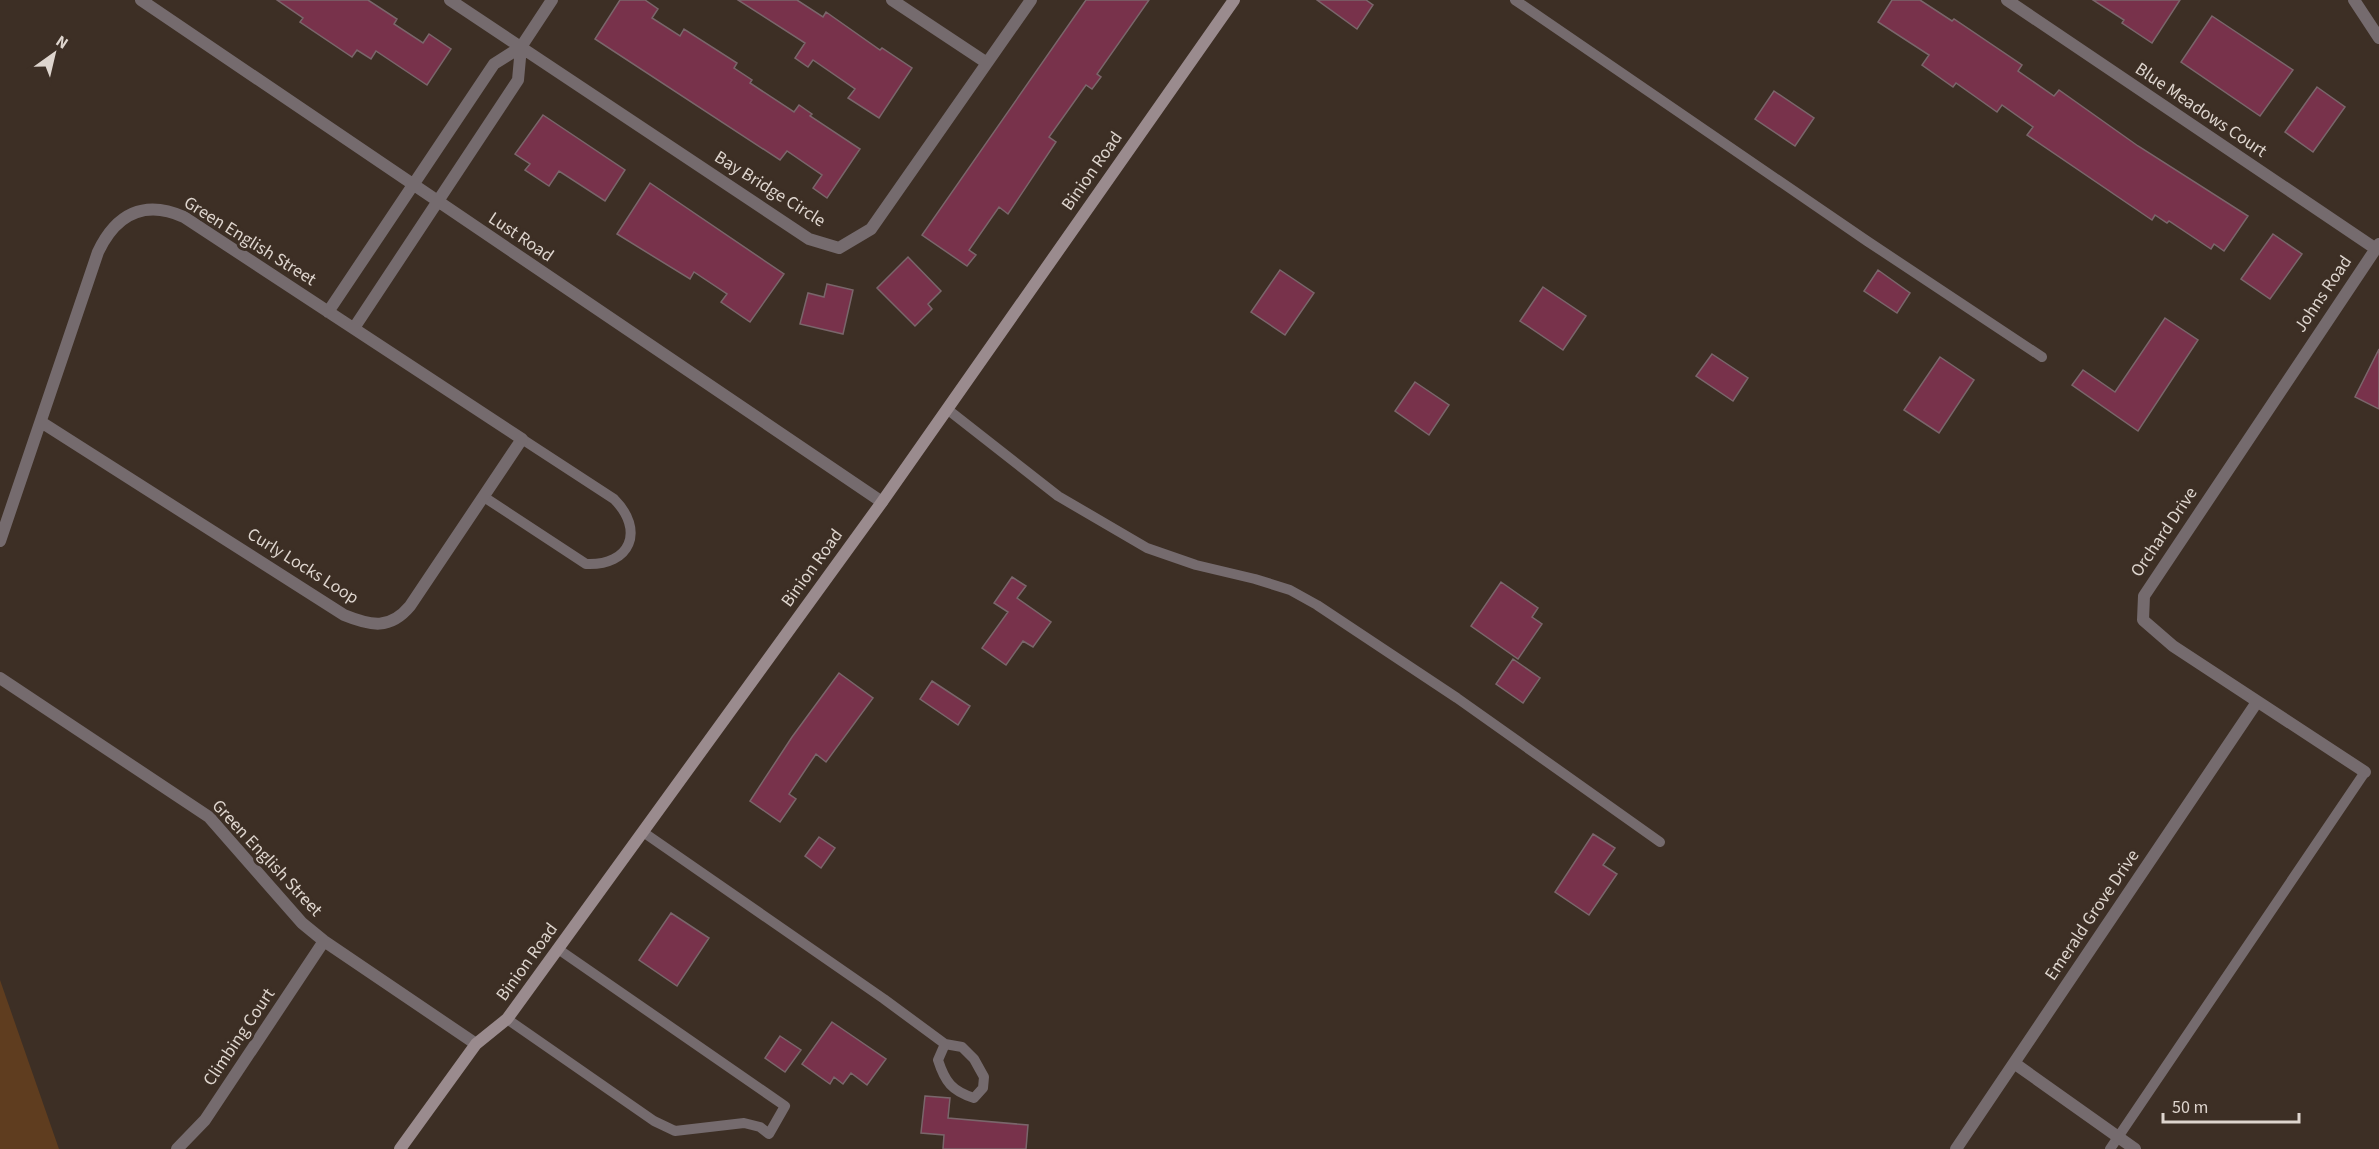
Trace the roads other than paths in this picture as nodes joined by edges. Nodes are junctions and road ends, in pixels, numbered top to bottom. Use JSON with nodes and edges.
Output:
{"nodes":[{"id":1,"x":141,"y":0,"type":"edge"},
{"id":2,"x":450,"y":0,"type":"edge"},
{"id":3,"x":552,"y":0,"type":"edge"},
{"id":4,"x":892,"y":0,"type":"edge"},
{"id":5,"x":1031,"y":0,"type":"edge"},
{"id":6,"x":1234,"y":0,"type":"edge"},
{"id":7,"x":1515,"y":0,"type":"edge"},
{"id":8,"x":2007,"y":0,"type":"edge"},
{"id":9,"x":2354,"y":0,"type":"edge"},
{"id":10,"x":2379,"y":38,"type":"edge"},
{"id":11,"x":521,"y":47,"type":"junction"},
{"id":12,"x":987,"y":63,"type":"junction"},
{"id":13,"x":413,"y":185,"type":"junction"},
{"id":14,"x":437,"y":201,"type":"junction"},
{"id":15,"x":2377,"y":247,"type":"edge"},
{"id":16,"x":328,"y":312,"type":"junction"},
{"id":17,"x":354,"y":328,"type":"junction"},
{"id":18,"x":2042,"y":357,"type":"dead end"},
{"id":19,"x":2298,"y":365,"type":"joint"},
{"id":20,"x":947,"y":409,"type":"junction"},
{"id":21,"x":41,"y":422,"type":"junction"},
{"id":22,"x":522,"y":439,"type":"junction"},
{"id":23,"x":484,"y":497,"type":"junction"},
{"id":24,"x":882,"y":502,"type":"junction"},
{"id":25,"x":0,"y":541,"type":"edge"},
{"id":26,"x":0,"y":678,"type":"edge"},
{"id":27,"x":2257,"y":702,"type":"junction"},
{"id":28,"x":2365,"y":772,"type":"joint"},
{"id":29,"x":643,"y":832,"type":"junction"},
{"id":30,"x":1660,"y":842,"type":"dead end"},
{"id":31,"x":324,"y":941,"type":"junction"},
{"id":32,"x":558,"y":949,"type":"junction"},
{"id":33,"x":507,"y":1019,"type":"junction"},
{"id":34,"x":476,"y":1044,"type":"junction"},
{"id":35,"x":945,"y":1044,"type":"junction"},
{"id":36,"x":2014,"y":1063,"type":"junction"},
{"id":37,"x":2118,"y":1137,"type":"junction"},
{"id":38,"x":402,"y":1148,"type":"edge"},
{"id":39,"x":177,"y":1149,"type":"edge"},
{"id":40,"x":1956,"y":1149,"type":"edge"},
{"id":41,"x":2110,"y":1149,"type":"edge"},
{"id":42,"x":2135,"y":1149,"type":"edge"}],
"edges":[{"from":1,"to":13,"type":"street","name":"Lust Road"},
{"from":2,"to":11,"type":"street","name":"Bay Bridge Circle"},
{"from":3,"to":11,"type":"street"},
{"from":4,"to":12,"type":"street"},
{"from":5,"to":12,"type":"street","name":"Bay Bridge Circle"},
{"from":6,"to":20,"type":"main road","name":"Binion Road"},
{"from":7,"to":18,"type":"lane"},
{"from":8,"to":15,"type":"street","name":"Blue Meadows Court"},
{"from":9,"to":10,"type":"street"},
{"from":11,"to":12,"type":"street","name":"Bay Bridge Circle"},
{"from":11,"to":13,"type":"street"},
{"from":11,"to":14,"type":"street"},
{"from":13,"to":14,"type":"street","name":"Lust Road"},
{"from":13,"to":16,"type":"street"},
{"from":14,"to":17,"type":"street"},
{"from":14,"to":24,"type":"street","name":"Lust Road"},
{"from":15,"to":19,"type":"street","name":"Johns Road"},
{"from":16,"to":17,"type":"street","name":"Green English Street"},
{"from":16,"to":21,"type":"street","name":"Green English Street"},
{"from":17,"to":22,"type":"street","name":"Green English Street"},
{"from":19,"to":27,"type":"street","name":"Orchard Drive"},
{"from":20,"to":24,"type":"main road","name":"Binion Road"},
{"from":20,"to":30,"type":"lane"},
{"from":21,"to":23,"type":"street","name":"Curly Locks Loop"},
{"from":21,"to":25,"type":"street","name":"Green English Street"},
{"from":22,"to":23,"type":"street","name":"Curly Locks Loop"},
{"from":22,"to":23,"type":"lane"},
{"from":24,"to":29,"type":"main road","name":"Binion Road"},
{"from":26,"to":31,"type":"street","name":"Green English Street"},
{"from":27,"to":28,"type":"street","name":"Orchard Drive"},
{"from":27,"to":36,"type":"street","name":"Emerald Grove Drive"},
{"from":28,"to":37,"type":"lane"},
{"from":29,"to":32,"type":"main road","name":"Binion Road"},
{"from":29,"to":35,"type":"lane"},
{"from":31,"to":34,"type":"street","name":"Green English Street"},
{"from":31,"to":39,"type":"street","name":"Climbing Court"},
{"from":32,"to":33,"type":"main road","name":"Binion Road"},
{"from":32,"to":33,"type":"lane"},
{"from":33,"to":34,"type":"main road","name":"Binion Road"},
{"from":34,"to":38,"type":"main road","name":"Binion Road"},
{"from":35,"to":35,"type":"lane"},
{"from":36,"to":37,"type":"street"},
{"from":36,"to":40,"type":"street","name":"Emerald Grove Drive"},
{"from":37,"to":41,"type":"lane"},
{"from":37,"to":42,"type":"street"}]}
